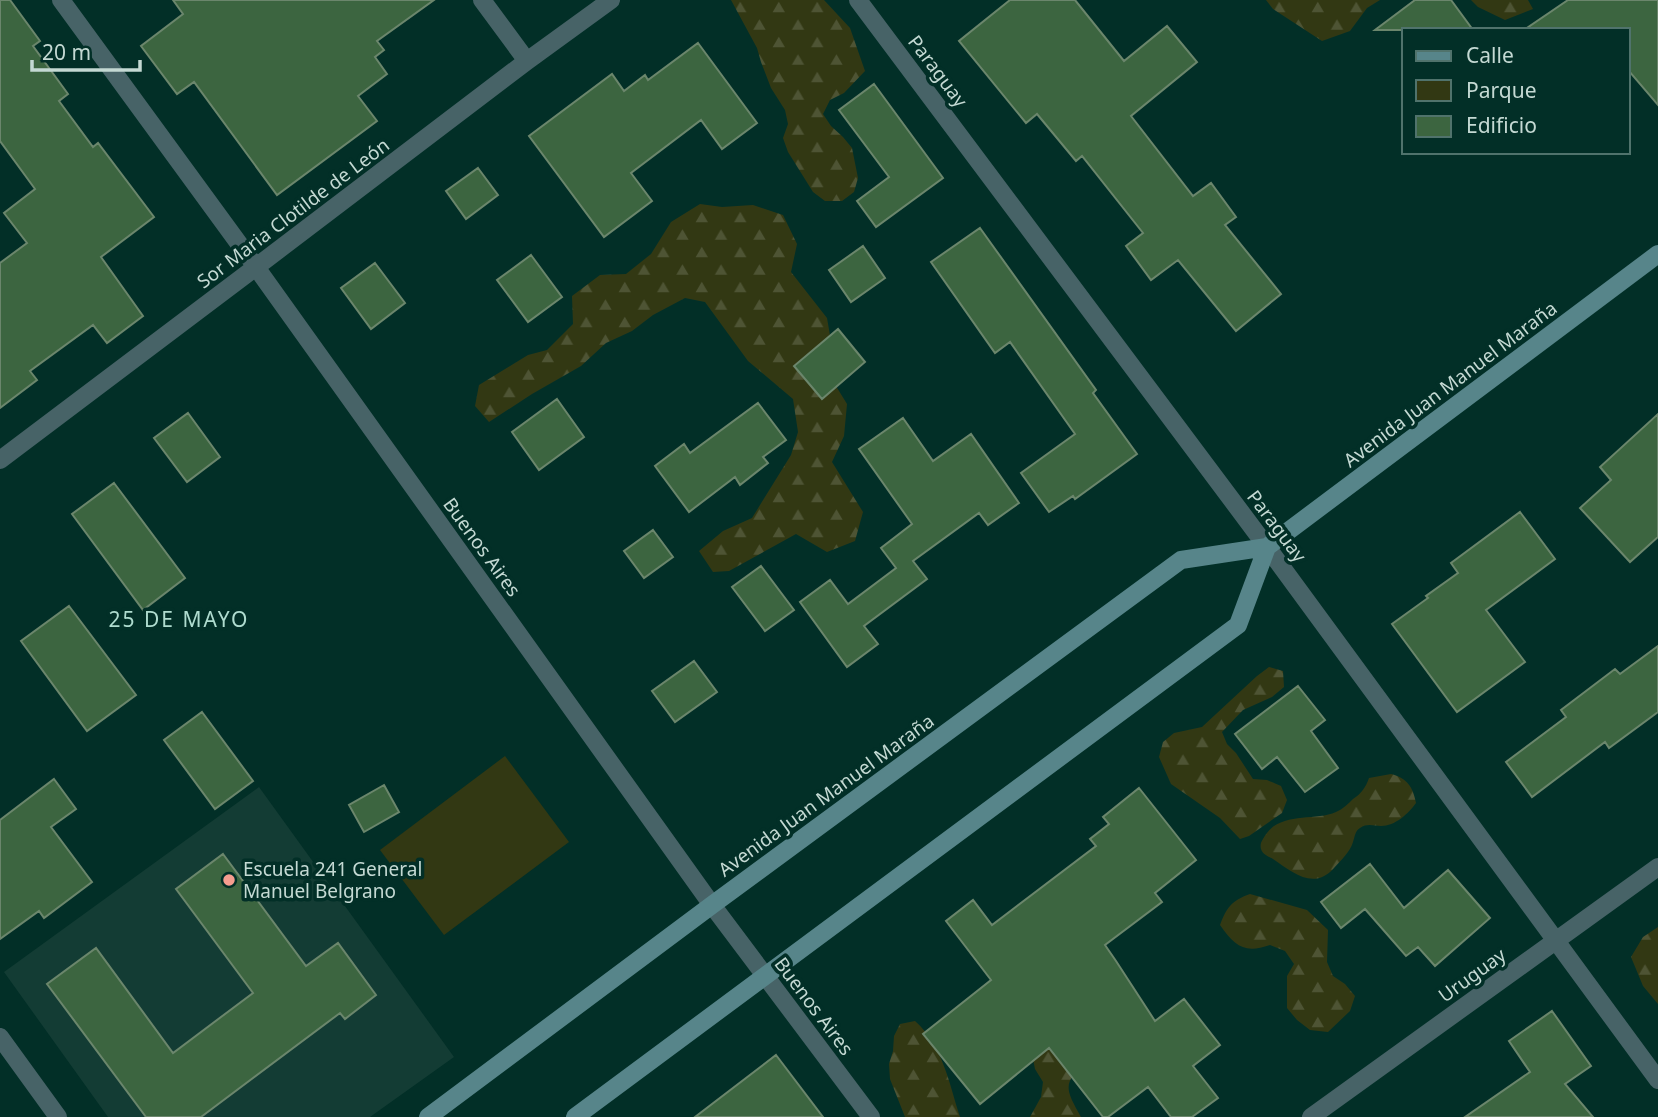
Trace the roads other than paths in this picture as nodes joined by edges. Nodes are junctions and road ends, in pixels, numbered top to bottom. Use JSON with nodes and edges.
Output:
{"nodes":[{"id":1,"x":61,"y":0,"type":"edge"},
{"id":2,"x":482,"y":0,"type":"edge"},
{"id":3,"x":611,"y":0,"type":"edge"},
{"id":4,"x":858,"y":0,"type":"edge"},
{"id":5,"x":527,"y":61,"type":"junction"},
{"id":6,"x":1658,"y":254,"type":"edge"},
{"id":7,"x":256,"y":267,"type":"junction"},
{"id":8,"x":0,"y":460,"type":"edge"},
{"id":9,"x":1267,"y":547,"type":"junction"},
{"id":10,"x":1658,"y":867,"type":"edge"},
{"id":11,"x":712,"y":905,"type":"junction"},
{"id":12,"x":1556,"y":941,"type":"junction"},
{"id":13,"x":765,"y":976,"type":"junction"},
{"id":14,"x":0,"y":1037,"type":"edge"},
{"id":15,"x":1658,"y":1080,"type":"edge"},
{"id":16,"x":58,"y":1117,"type":"edge"},
{"id":17,"x":428,"y":1117,"type":"edge"},
{"id":18,"x":575,"y":1117,"type":"edge"},
{"id":19,"x":872,"y":1117,"type":"edge"},
{"id":20,"x":1311,"y":1117,"type":"edge"}],
"edges":[{"from":1,"to":7,"type":"street","name":"Buenos Aires"},
{"from":2,"to":5,"type":"street"},
{"from":3,"to":5,"type":"street","name":"Sor Maria Clotilde de León"},
{"from":4,"to":9,"type":"street","name":"Paraguay"},
{"from":5,"to":7,"type":"street","name":"Sor Maria Clotilde de León"},
{"from":6,"to":9,"type":"street","name":"Avenida Juan Manuel Maraña"},
{"from":7,"to":8,"type":"street","name":"Sor Maria Clotilde de León"},
{"from":7,"to":11,"type":"street","name":"Buenos Aires"},
{"from":9,"to":11,"type":"street","name":"Avenida Juan Manuel Maraña"},
{"from":9,"to":12,"type":"street","name":"Paraguay"},
{"from":9,"to":13,"type":"street"},
{"from":10,"to":12,"type":"street","name":"Uruguay"},
{"from":11,"to":13,"type":"street","name":"Buenos Aires"},
{"from":11,"to":17,"type":"street","name":"Avenida Juan Manuel Maraña"},
{"from":12,"to":15,"type":"street","name":"Paraguay"},
{"from":12,"to":20,"type":"street","name":"Uruguay"},
{"from":13,"to":18,"type":"street"},
{"from":13,"to":19,"type":"street","name":"Buenos Aires"},
{"from":14,"to":16,"type":"street"}]}
